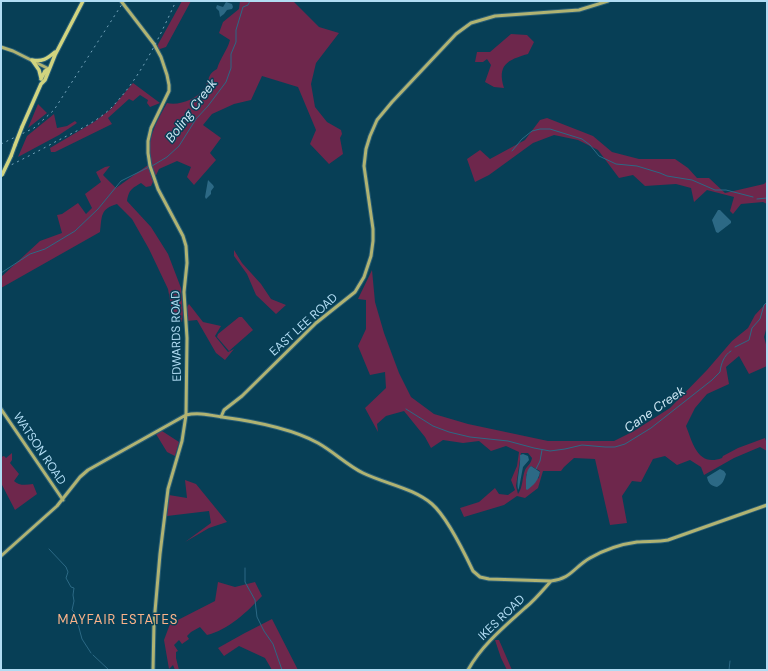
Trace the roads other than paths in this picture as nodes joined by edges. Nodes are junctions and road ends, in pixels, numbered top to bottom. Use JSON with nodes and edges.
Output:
{"nodes":[{"id":1,"x":83,"y":1,"type":"edge"},
{"id":2,"x":121,"y":1,"type":"edge"},
{"id":3,"x":608,"y":1,"type":"edge"},
{"id":4,"x":1,"y":47,"type":"edge"},
{"id":5,"x":58,"y":48,"type":"junction"},
{"id":6,"x":32,"y":60,"type":"junction"},
{"id":7,"x":49,"y":68,"type":"junction"},
{"id":8,"x":41,"y":78,"type":"junction"},
{"id":9,"x":41,"y":84,"type":"junction"},
{"id":10,"x":2,"y":177,"type":"edge"},
{"id":11,"x":1,"y":409,"type":"edge"},
{"id":12,"x":186,"y":415,"type":"junction"},
{"id":13,"x":222,"y":417,"type":"junction"},
{"id":14,"x":63,"y":500,"type":"junction"},
{"id":15,"x":767,"y":505,"type":"edge"},
{"id":16,"x":1,"y":556,"type":"edge"},
{"id":17,"x":551,"y":581,"type":"junction"},
{"id":18,"x":153,"y":670,"type":"edge"},
{"id":19,"x":468,"y":670,"type":"edge"}],
"edges":[{"from":1,"to":5,"type":"main road"},
{"from":2,"to":12,"type":"street","name":"EDWARDS ROAD"},
{"from":3,"to":13,"type":"street","name":"EAST LEE ROAD"},
{"from":4,"to":6,"type":"street"},
{"from":5,"to":6,"type":"main road"},
{"from":5,"to":7,"type":"main road"},
{"from":6,"to":7,"type":"street"},
{"from":6,"to":8,"type":"main road"},
{"from":7,"to":8,"type":"main road"},
{"from":7,"to":9,"type":"main road"},
{"from":8,"to":9,"type":"main road"},
{"from":9,"to":10,"type":"main road","bridge":true},
{"from":11,"to":14,"type":"street","name":"WATSON ROAD"},
{"from":12,"to":13,"type":"street"},
{"from":12,"to":14,"type":"street"},
{"from":12,"to":18,"type":"street","name":"EDWARDS ROAD"},
{"from":13,"to":17,"type":"street"},
{"from":14,"to":16,"type":"street"},
{"from":15,"to":17,"type":"street"},
{"from":17,"to":19,"type":"street","name":"IKES ROAD"}]}
